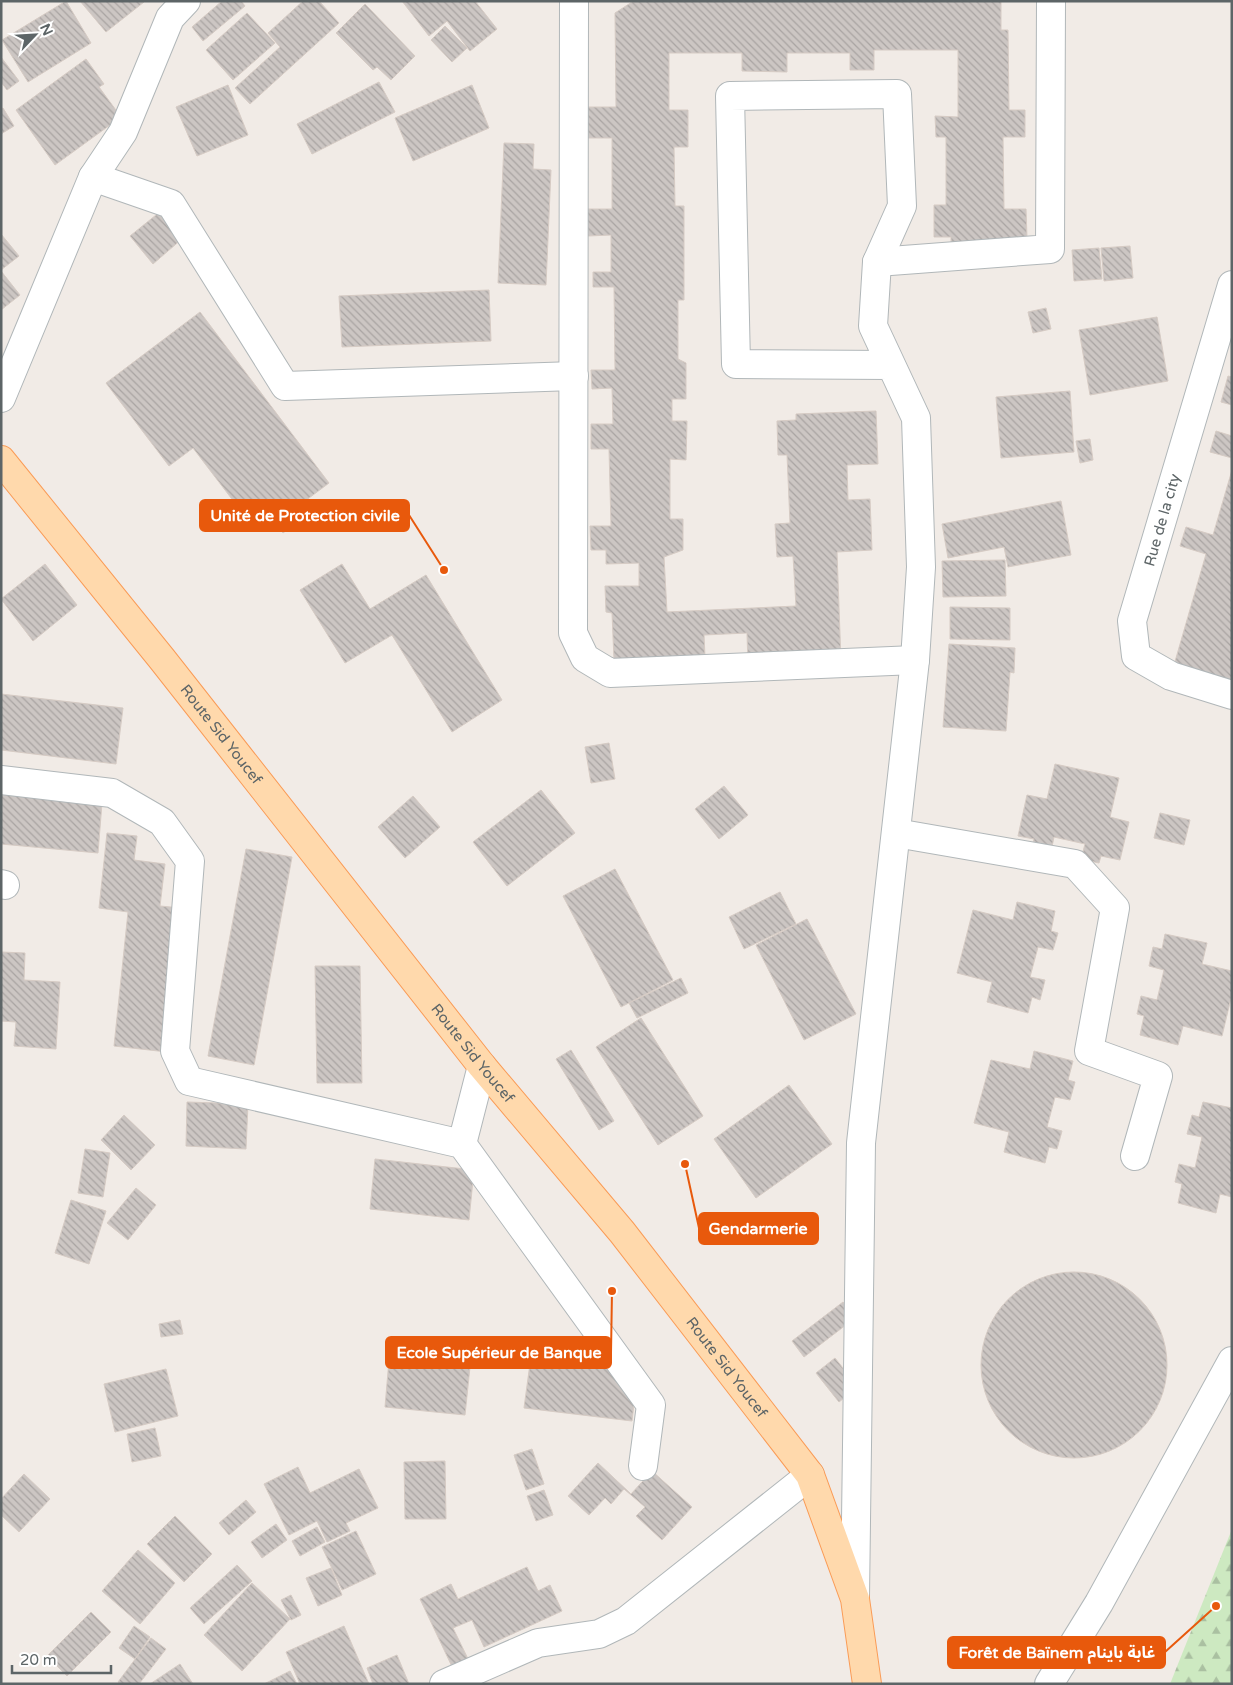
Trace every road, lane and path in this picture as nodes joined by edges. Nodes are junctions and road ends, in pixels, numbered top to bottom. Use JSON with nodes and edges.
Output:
{"nodes":[{"id":1,"x":574,"y":1,"type":"edge"},
{"id":2,"x":1052,"y":1,"type":"edge"},
{"id":3,"x":170,"y":7,"type":"edge"},
{"id":4,"x":93,"y":177,"type":"junction"},
{"id":5,"x":877,"y":262,"type":"junction"},
{"id":6,"x":1232,"y":285,"type":"edge"},
{"id":7,"x":891,"y":365,"type":"junction"},
{"id":8,"x":574,"y":376,"type":"junction"},
{"id":9,"x":1,"y":398,"type":"edge"},
{"id":10,"x":1,"y":460,"type":"edge"},
{"id":11,"x":915,"y":660,"type":"junction"},
{"id":12,"x":1232,"y":695,"type":"edge"},
{"id":13,"x":1,"y":780,"type":"edge"},
{"id":14,"x":896,"y":833,"type":"junction"},
{"id":15,"x":482,"y":1066,"type":"junction"},
{"id":16,"x":462,"y":1144,"type":"junction"},
{"id":17,"x":1135,"y":1156,"type":"dead end"},
{"id":18,"x":1232,"y":1361,"type":"edge"},
{"id":19,"x":643,"y":1466,"type":"dead end"},
{"id":20,"x":810,"y":1475,"type":"junction"},
{"id":21,"x":855,"y":1599,"type":"junction"},
{"id":22,"x":444,"y":1684,"type":"edge"},
{"id":23,"x":867,"y":1684,"type":"edge"},
{"id":24,"x":1049,"y":1684,"type":"edge"}],
"edges":[{"from":1,"to":8,"type":"street"},
{"from":2,"to":5,"type":"street"},
{"from":3,"to":4,"type":"street"},
{"from":4,"to":8,"type":"street"},
{"from":4,"to":9,"type":"street"},
{"from":5,"to":7,"type":"street"},
{"from":5,"to":7,"type":"street"},
{"from":6,"to":12,"type":"street","name":"Rue de la city"},
{"from":7,"to":11,"type":"street"},
{"from":8,"to":11,"type":"street"},
{"from":10,"to":15,"type":"main road","name":"Route Sid Youcef"},
{"from":11,"to":14,"type":"street"},
{"from":13,"to":16,"type":"street"},
{"from":14,"to":17,"type":"street"},
{"from":14,"to":21,"type":"street"},
{"from":15,"to":16,"type":"street"},
{"from":15,"to":20,"type":"main road","name":"Route Sid Youcef"},
{"from":16,"to":19,"type":"street"},
{"from":18,"to":24,"type":"street"},
{"from":20,"to":21,"type":"main road","name":"Route Sid Youcef"},
{"from":20,"to":22,"type":"street"},
{"from":21,"to":23,"type":"main road","name":"Route Sid Youcef"}]}
